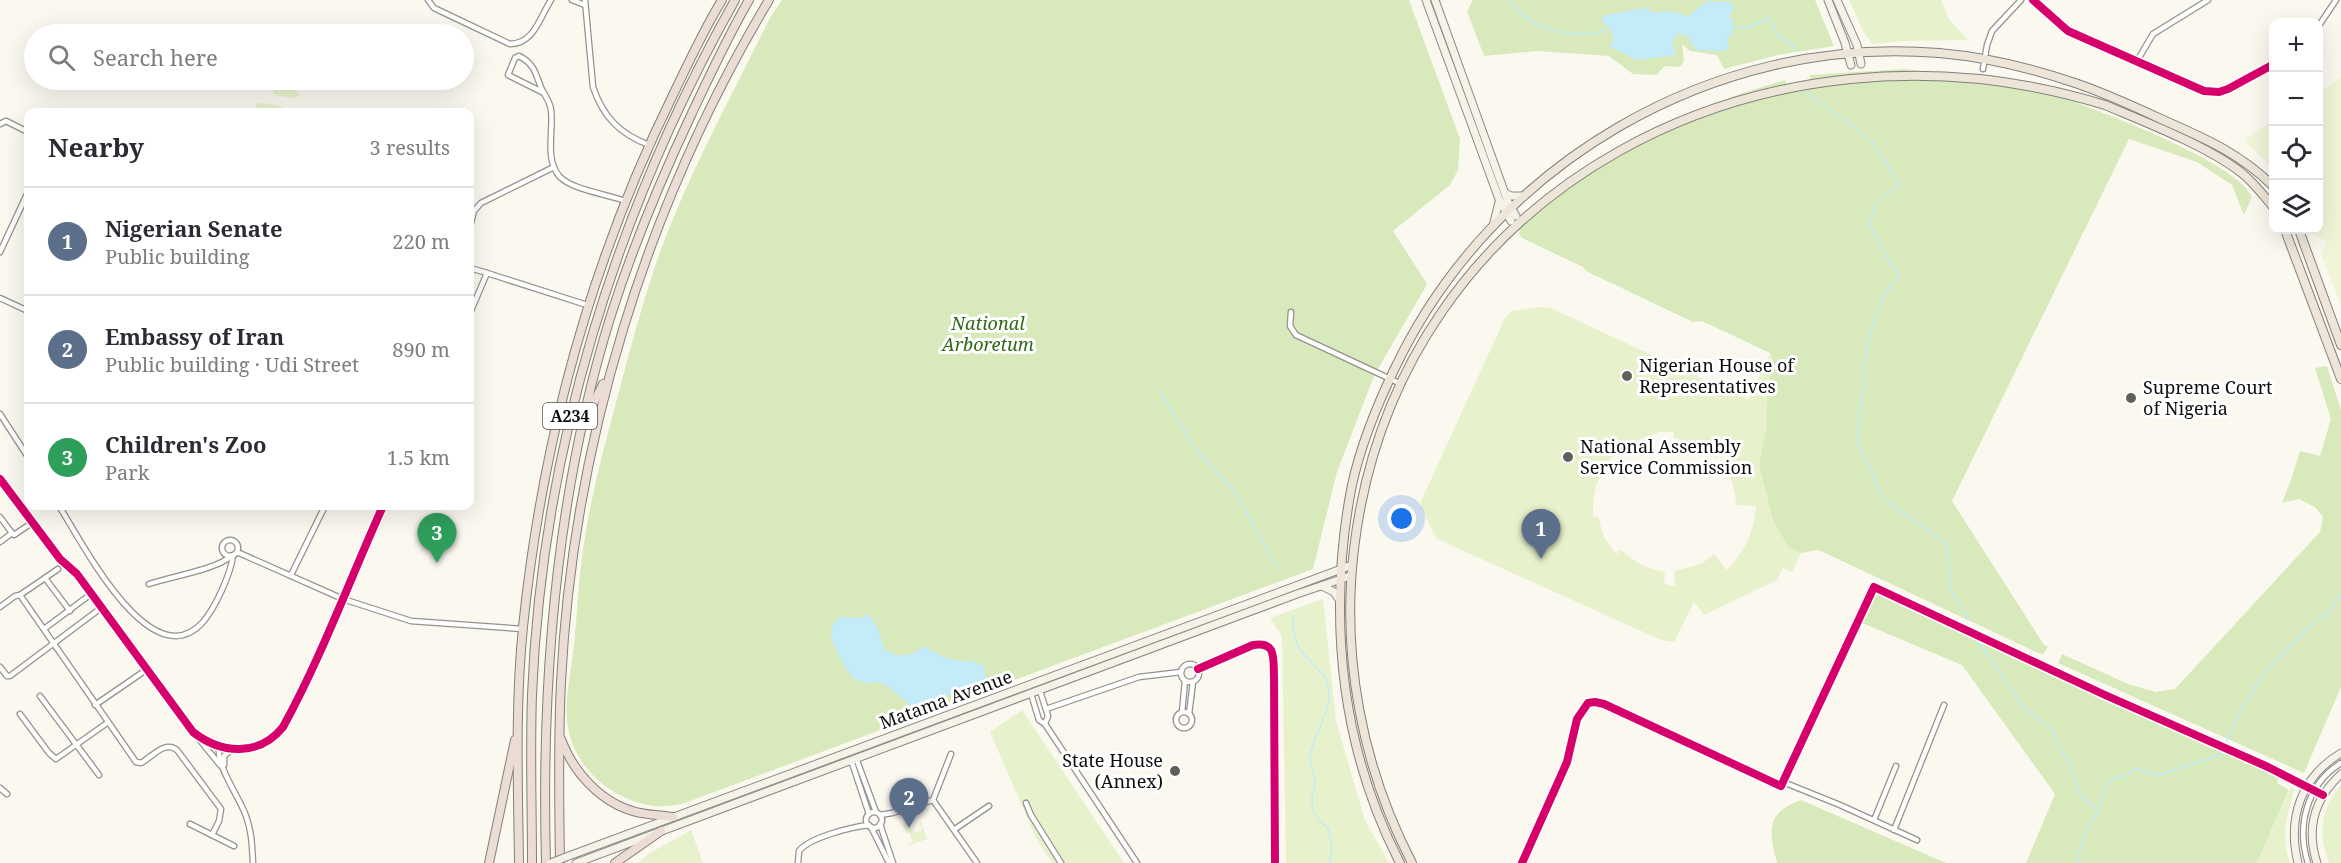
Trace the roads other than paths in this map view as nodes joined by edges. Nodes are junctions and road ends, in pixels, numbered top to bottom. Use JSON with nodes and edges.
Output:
{"nodes":[{"id":1,"x":428,"y":0,"type":"edge"},
{"id":2,"x":551,"y":0,"type":"edge"},
{"id":3,"x":572,"y":0,"type":"edge"},
{"id":4,"x":722,"y":0,"type":"edge"},
{"id":5,"x":735,"y":0,"type":"edge"},
{"id":6,"x":750,"y":0,"type":"edge"},
{"id":7,"x":768,"y":0,"type":"edge"},
{"id":8,"x":1426,"y":0,"type":"edge"},
{"id":9,"x":1435,"y":0,"type":"edge"},
{"id":10,"x":1828,"y":0,"type":"edge"},
{"id":11,"x":1838,"y":0,"type":"edge"},
{"id":12,"x":2020,"y":0,"type":"edge"},
{"id":13,"x":2033,"y":0,"type":"edge"},
{"id":14,"x":2208,"y":0,"type":"edge"},
{"id":15,"x":2336,"y":0,"type":"edge"},
{"id":16,"x":585,"y":2,"type":"edge"},
{"id":17,"x":2323,"y":21,"type":"edge"},
{"id":18,"x":468,"y":24,"type":"edge"},
{"id":19,"x":474,"y":27,"type":"edge"},
{"id":20,"x":1848,"y":53,"type":"junction"},
{"id":21,"x":1858,"y":53,"type":"junction"},
{"id":22,"x":1986,"y":59,"type":"junction"},
{"id":23,"x":2137,"y":61,"type":"junction"},
{"id":24,"x":1861,"y":64,"type":"junction"},
{"id":25,"x":1871,"y":64,"type":"dead end"},
{"id":26,"x":1851,"y":65,"type":"junction"},
{"id":27,"x":1841,"y":66,"type":"dead end"},
{"id":28,"x":2269,"y":67,"type":"edge"},
{"id":29,"x":1979,"y":69,"type":"joint"},
{"id":30,"x":1995,"y":72,"type":"dead end"},
{"id":31,"x":2038,"y":82,"type":"dead end"},
{"id":32,"x":542,"y":92,"type":"junction"},
{"id":33,"x":0,"y":124,"type":"edge"},
{"id":34,"x":24,"y":130,"type":"edge"},
{"id":35,"x":649,"y":145,"type":"junction"},
{"id":36,"x":1604,"y":148,"type":"dead end"},
{"id":37,"x":554,"y":167,"type":"junction"},
{"id":38,"x":1565,"y":174,"type":"dead end"},
{"id":39,"x":2269,"y":183,"type":"edge"},
{"id":40,"x":1551,"y":185,"type":"dead end"},
{"id":41,"x":1505,"y":193,"type":"junction"},
{"id":42,"x":1523,"y":196,"type":"junction"},
{"id":43,"x":1499,"y":199,"type":"junction"},
{"id":44,"x":24,"y":201,"type":"edge"},
{"id":45,"x":625,"y":201,"type":"junction"},
{"id":46,"x":2269,"y":202,"type":"edge"},
{"id":47,"x":21,"y":208,"type":"junction"},
{"id":48,"x":24,"y":209,"type":"edge"},
{"id":49,"x":1508,"y":209,"type":"junction"},
{"id":50,"x":474,"y":211,"type":"edge"},
{"id":51,"x":1514,"y":218,"type":"junction"},
{"id":52,"x":1493,"y":226,"type":"junction"},
{"id":53,"x":2287,"y":234,"type":"edge"},
{"id":54,"x":2299,"y":234,"type":"edge"},
{"id":55,"x":0,"y":252,"type":"edge"},
{"id":56,"x":474,"y":269,"type":"edge"},
{"id":57,"x":487,"y":273,"type":"junction"},
{"id":58,"x":0,"y":298,"type":"edge"},
{"id":59,"x":474,"y":304,"type":"edge"},
{"id":60,"x":587,"y":305,"type":"junction"},
{"id":61,"x":24,"y":309,"type":"edge"},
{"id":62,"x":1291,"y":312,"type":"dead end"},
{"id":63,"x":2341,"y":345,"type":"edge"},
{"id":64,"x":572,"y":363,"type":"junction"},
{"id":65,"x":611,"y":370,"type":"junction"},
{"id":66,"x":1389,"y":379,"type":"junction"},
{"id":67,"x":2341,"y":379,"type":"edge"},
{"id":68,"x":1399,"y":383,"type":"junction"},
{"id":69,"x":570,"y":413,"type":"junction"},
{"id":70,"x":0,"y":414,"type":"edge"},
{"id":71,"x":584,"y":421,"type":"junction"},
{"id":72,"x":24,"y":451,"type":"edge"},
{"id":73,"x":0,"y":479,"type":"edge"},
{"id":74,"x":62,"y":510,"type":"edge"},
{"id":75,"x":323,"y":510,"type":"edge"},
{"id":76,"x":381,"y":510,"type":"edge"},
{"id":77,"x":0,"y":517,"type":"edge"},
{"id":78,"x":33,"y":522,"type":"junction"},
{"id":79,"x":12,"y":533,"type":"junction"},
{"id":80,"x":0,"y":542,"type":"edge"},
{"id":81,"x":234,"y":554,"type":"junction"},
{"id":82,"x":1352,"y":565,"type":"junction"},
{"id":83,"x":58,"y":569,"type":"dead end"},
{"id":84,"x":1341,"y":569,"type":"junction"},
{"id":85,"x":291,"y":576,"type":"junction"},
{"id":86,"x":1350,"y":576,"type":"junction"},
{"id":87,"x":45,"y":578,"type":"junction"},
{"id":88,"x":1340,"y":579,"type":"junction"},
{"id":89,"x":149,"y":584,"type":"dead end"},
{"id":90,"x":1322,"y":586,"type":"junction"},
{"id":91,"x":91,"y":594,"type":"junction"},
{"id":92,"x":20,"y":595,"type":"junction"},
{"id":93,"x":343,"y":599,"type":"junction"},
{"id":94,"x":1340,"y":602,"type":"junction"},
{"id":95,"x":0,"y":607,"type":"edge"},
{"id":96,"x":101,"y":608,"type":"junction"},
{"id":97,"x":70,"y":611,"type":"junction"},
{"id":98,"x":44,"y":629,"type":"junction"},
{"id":99,"x":523,"y":629,"type":"junction"},
{"id":100,"x":54,"y":642,"type":"junction"},
{"id":101,"x":1083,"y":665,"type":"junction"},
{"id":102,"x":0,"y":667,"type":"edge"},
{"id":103,"x":1198,"y":669,"type":"junction"},
{"id":104,"x":146,"y":670,"type":"junction"},
{"id":105,"x":1181,"y":672,"type":"junction"},
{"id":106,"x":1086,"y":673,"type":"junction"},
{"id":107,"x":1185,"y":681,"type":"junction"},
{"id":108,"x":1192,"y":682,"type":"junction"},
{"id":109,"x":1041,"y":694,"type":"dead end"},
{"id":110,"x":40,"y":696,"type":"dead end"},
{"id":111,"x":1032,"y":697,"type":"dead end"},
{"id":112,"x":95,"y":705,"type":"junction"},
{"id":113,"x":1944,"y":705,"type":"dead end"},
{"id":114,"x":1046,"y":709,"type":"junction"},
{"id":115,"x":1182,"y":712,"type":"junction"},
{"id":116,"x":20,"y":714,"type":"dead end"},
{"id":117,"x":1190,"y":714,"type":"junction"},
{"id":118,"x":107,"y":723,"type":"junction"},
{"id":119,"x":1045,"y":723,"type":"junction"},
{"id":120,"x":519,"y":725,"type":"junction"},
{"id":121,"x":193,"y":732,"type":"junction"},
{"id":122,"x":560,"y":734,"type":"junction"},
{"id":123,"x":78,"y":745,"type":"junction"},
{"id":124,"x":219,"y":747,"type":"junction"},
{"id":125,"x":231,"y":750,"type":"junction"},
{"id":126,"x":850,"y":751,"type":"junction"},
{"id":127,"x":2341,"y":753,"type":"edge"},
{"id":128,"x":951,"y":754,"type":"dead end"},
{"id":129,"x":854,"y":760,"type":"junction"},
{"id":130,"x":2341,"y":763,"type":"edge"},
{"id":131,"x":1896,"y":766,"type":"dead end"},
{"id":132,"x":225,"y":771,"type":"junction"},
{"id":133,"x":2341,"y":774,"type":"edge"},
{"id":134,"x":99,"y":775,"type":"dead end"},
{"id":135,"x":1783,"y":782,"type":"junction"},
{"id":136,"x":2306,"y":785,"type":"junction"},
{"id":137,"x":0,"y":788,"type":"edge"},
{"id":138,"x":2314,"y":790,"type":"junction"},
{"id":139,"x":7,"y":794,"type":"dead end"},
{"id":140,"x":2323,"y":795,"type":"junction"},
{"id":141,"x":933,"y":800,"type":"junction"},
{"id":142,"x":718,"y":801,"type":"junction"},
{"id":143,"x":1026,"y":803,"type":"dead end"},
{"id":144,"x":990,"y":807,"type":"dead end"},
{"id":145,"x":721,"y":809,"type":"junction"},
{"id":146,"x":878,"y":813,"type":"junction"},
{"id":147,"x":892,"y":813,"type":"junction"},
{"id":148,"x":868,"y":816,"type":"junction"},
{"id":149,"x":673,"y":817,"type":"junction"},
{"id":150,"x":1874,"y":819,"type":"junction"},
{"id":151,"x":881,"y":823,"type":"junction"},
{"id":152,"x":190,"y":824,"type":"dead end"},
{"id":153,"x":858,"y":826,"type":"junction"},
{"id":154,"x":870,"y":826,"type":"junction"},
{"id":155,"x":955,"y":828,"type":"junction"},
{"id":156,"x":1894,"y":830,"type":"junction"},
{"id":157,"x":661,"y":831,"type":"junction"},
{"id":158,"x":212,"y":835,"type":"junction"},
{"id":159,"x":1917,"y":840,"type":"dead end"},
{"id":160,"x":234,"y":846,"type":"dead end"},
{"id":161,"x":563,"y":860,"type":"edge"},
{"id":162,"x":253,"y":863,"type":"edge"},
{"id":163,"x":489,"y":863,"type":"edge"},
{"id":164,"x":519,"y":863,"type":"edge"},
{"id":165,"x":532,"y":863,"type":"edge"},
{"id":166,"x":546,"y":863,"type":"edge"},
{"id":167,"x":551,"y":863,"type":"edge"},
{"id":168,"x":576,"y":863,"type":"edge"},
{"id":169,"x":615,"y":863,"type":"edge"},
{"id":170,"x":798,"y":863,"type":"edge"},
{"id":171,"x":889,"y":863,"type":"edge"},
{"id":172,"x":893,"y":863,"type":"edge"},
{"id":173,"x":977,"y":863,"type":"edge"},
{"id":174,"x":1061,"y":863,"type":"edge"},
{"id":175,"x":1137,"y":863,"type":"edge"},
{"id":176,"x":1275,"y":863,"type":"edge"},
{"id":177,"x":1400,"y":863,"type":"edge"},
{"id":178,"x":1412,"y":863,"type":"edge"},
{"id":179,"x":1522,"y":863,"type":"edge"},
{"id":180,"x":2298,"y":863,"type":"edge"},
{"id":181,"x":2308,"y":863,"type":"edge"},
{"id":182,"x":2317,"y":863,"type":"edge"}],
"edges":[{"from":1,"to":18,"type":"street"},
{"from":2,"to":19,"type":"street"},
{"from":3,"to":16,"type":"street"},
{"from":4,"to":35,"type":"highway"},
{"from":5,"to":69,"type":"highway","number":"A234"},
{"from":6,"to":71,"type":"highway","number":"A234"},
{"from":7,"to":65,"type":"highway"},
{"from":8,"to":43,"type":"main road"},
{"from":9,"to":41,"type":"main road"},
{"from":10,"to":20,"type":"main road"},
{"from":11,"to":21,"type":"main road"},
{"from":12,"to":22,"type":"street"},
{"from":13,"to":23,"type":"street"},
{"from":14,"to":23,"type":"street"},
{"from":15,"to":17,"type":"street"},
{"from":16,"to":35,"type":"street"},
{"from":20,"to":21,"type":"main road"},
{"from":20,"to":26,"type":"main road"},
{"from":20,"to":42,"type":"main road"},
{"from":21,"to":22,"type":"main road"},
{"from":21,"to":24,"type":"main road"},
{"from":22,"to":29,"type":"street"},
{"from":22,"to":39,"type":"main road"},
{"from":23,"to":28,"type":"street"},
{"from":24,"to":25,"type":"main road"},
{"from":24,"to":26,"type":"main road"},
{"from":26,"to":27,"type":"main road"},
{"from":29,"to":30,"type":"main road"},
{"from":31,"to":46,"type":"main road"},
{"from":32,"to":32,"type":"street"},
{"from":32,"to":37,"type":"street"},
{"from":33,"to":34,"type":"street"},
{"from":35,"to":45,"type":"highway"},
{"from":36,"to":38,"type":"main road"},
{"from":37,"to":45,"type":"street"},
{"from":37,"to":50,"type":"street"},
{"from":40,"to":51,"type":"main road"},
{"from":41,"to":42,"type":"main road"},
{"from":41,"to":49,"type":"main road"},
{"from":42,"to":49,"type":"main road"},
{"from":43,"to":49,"type":"main road"},
{"from":43,"to":52,"type":"main road"},
{"from":44,"to":47,"type":"street"},
{"from":45,"to":60,"type":"highway"},
{"from":47,"to":48,"type":"street"},
{"from":47,"to":55,"type":"street"},
{"from":49,"to":51,"type":"main road"},
{"from":49,"to":52,"type":"main road"},
{"from":51,"to":68,"type":"main road"},
{"from":52,"to":66,"type":"main road"},
{"from":53,"to":67,"type":"main road"},
{"from":54,"to":63,"type":"main road"},
{"from":56,"to":57,"type":"street"},
{"from":57,"to":59,"type":"street"},
{"from":57,"to":60,"type":"street"},
{"from":58,"to":61,"type":"street"},
{"from":60,"to":64,"type":"highway"},
{"from":62,"to":66,"type":"street"},
{"from":64,"to":69,"type":"highway"},
{"from":64,"to":99,"type":"highway"},
{"from":65,"to":71,"type":"highway"},
{"from":65,"to":122,"type":"highway"},
{"from":66,"to":68,"type":"street"},
{"from":66,"to":84,"type":"main road"},
{"from":68,"to":82,"type":"main road"},
{"from":69,"to":165,"type":"highway","number":"A234"},
{"from":70,"to":72,"type":"street"},
{"from":71,"to":166,"type":"highway","number":"A234"},
{"from":73,"to":78,"type":"street"},
{"from":74,"to":81,"type":"street"},
{"from":75,"to":85,"type":"street"},
{"from":76,"to":93,"type":"street"},
{"from":77,"to":79,"type":"street"},
{"from":78,"to":79,"type":"street"},
{"from":78,"to":91,"type":"street"},
{"from":79,"to":80,"type":"street"},
{"from":81,"to":85,"type":"street"},
{"from":81,"to":89,"type":"street"},
{"from":82,"to":84,"type":"main road","name":"Matama Avenue"},
{"from":82,"to":86,"type":"main road"},
{"from":83,"to":87,"type":"street"},
{"from":84,"to":88,"type":"main road"},
{"from":84,"to":101,"type":"main road","name":"Matama Avenue"},
{"from":85,"to":93,"type":"street"},
{"from":86,"to":88,"type":"main road","name":"Matama Avenue"},
{"from":86,"to":178,"type":"main road"},
{"from":87,"to":92,"type":"street"},
{"from":87,"to":97,"type":"street"},
{"from":88,"to":90,"type":"main road","name":"Matama Avenue"},
{"from":88,"to":94,"type":"main road"},
{"from":90,"to":94,"type":"main road"},
{"from":90,"to":106,"type":"main road","name":"Matama Avenue"},
{"from":91,"to":96,"type":"street"},
{"from":91,"to":97,"type":"street"},
{"from":92,"to":95,"type":"street"},
{"from":92,"to":98,"type":"street"},
{"from":93,"to":99,"type":"street"},
{"from":93,"to":125,"type":"street"},
{"from":94,"to":177,"type":"main road"},
{"from":96,"to":100,"type":"street"},
{"from":96,"to":104,"type":"street"},
{"from":97,"to":98,"type":"street"},
{"from":98,"to":100,"type":"street"},
{"from":99,"to":120,"type":"highway"},
{"from":100,"to":102,"type":"street"},
{"from":100,"to":112,"type":"street"},
{"from":101,"to":106,"type":"main road"},
{"from":101,"to":126,"type":"main road","name":"Matama Avenue"},
{"from":103,"to":105,"type":"street"},
{"from":103,"to":108,"type":"street"},
{"from":103,"to":176,"type":"street"},
{"from":104,"to":112,"type":"street"},
{"from":104,"to":121,"type":"street"},
{"from":105,"to":107,"type":"street"},
{"from":105,"to":114,"type":"street"},
{"from":106,"to":129,"type":"main road","name":"Matama Avenue"},
{"from":107,"to":108,"type":"street"},
{"from":107,"to":115,"type":"street"},
{"from":108,"to":117,"type":"street"},
{"from":109,"to":114,"type":"street"},
{"from":110,"to":123,"type":"street"},
{"from":111,"to":119,"type":"street"},
{"from":112,"to":118,"type":"street"},
{"from":113,"to":156,"type":"street"},
{"from":114,"to":119,"type":"street"},
{"from":115,"to":117,"type":"street"},
{"from":115,"to":117,"type":"street"},
{"from":116,"to":123,"type":"street"},
{"from":118,"to":123,"type":"street"},
{"from":118,"to":158,"type":"street"},
{"from":119,"to":175,"type":"street"},
{"from":120,"to":163,"type":"highway"},
{"from":120,"to":164,"type":"highway"},
{"from":121,"to":124,"type":"street"},
{"from":121,"to":132,"type":"street"},
{"from":122,"to":149,"type":"highway"},
{"from":122,"to":161,"type":"highway"},
{"from":123,"to":134,"type":"street"},
{"from":124,"to":125,"type":"street"},
{"from":124,"to":132,"type":"street"},
{"from":125,"to":132,"type":"street"},
{"from":126,"to":129,"type":"street"},
{"from":126,"to":142,"type":"main road","name":"Matama Avenue"},
{"from":127,"to":136,"type":"main road"},
{"from":128,"to":141,"type":"street"},
{"from":129,"to":145,"type":"main road","name":"Matama Avenue"},
{"from":129,"to":146,"type":"street"},
{"from":129,"to":148,"type":"street"},
{"from":130,"to":138,"type":"street"},
{"from":131,"to":150,"type":"street"},
{"from":132,"to":162,"type":"street"},
{"from":133,"to":140,"type":"main road"},
{"from":135,"to":136,"type":"street"},
{"from":135,"to":150,"type":"street"},
{"from":135,"to":179,"type":"street"},
{"from":136,"to":138,"type":"street"},
{"from":136,"to":180,"type":"main road"},
{"from":137,"to":139,"type":"street"},
{"from":138,"to":140,"type":"street"},
{"from":138,"to":181,"type":"street"},
{"from":140,"to":182,"type":"main road"},
{"from":141,"to":147,"type":"street"},
{"from":141,"to":155,"type":"street"},
{"from":142,"to":145,"type":"main road"},
{"from":142,"to":149,"type":"main road","name":"Matama Avenue"},
{"from":143,"to":174,"type":"street"},
{"from":144,"to":155,"type":"street"},
{"from":145,"to":157,"type":"main road","name":"Matama Avenue"},
{"from":146,"to":147,"type":"street"},
{"from":146,"to":148,"type":"street"},
{"from":146,"to":151,"type":"street"},
{"from":147,"to":151,"type":"street"},
{"from":148,"to":153,"type":"street"},
{"from":148,"to":154,"type":"street"},
{"from":149,"to":161,"type":"main road","name":"Matama Avenue"},
{"from":150,"to":156,"type":"street"},
{"from":151,"to":154,"type":"street"},
{"from":151,"to":172,"type":"street"},
{"from":152,"to":158,"type":"street"},
{"from":153,"to":154,"type":"street"},
{"from":153,"to":170,"type":"street"},
{"from":154,"to":171,"type":"street"},
{"from":155,"to":173,"type":"street"},
{"from":156,"to":159,"type":"street"},
{"from":157,"to":168,"type":"main road","name":"Matama Avenue"},
{"from":157,"to":169,"type":"highway"},
{"from":158,"to":160,"type":"street"},
{"from":161,"to":167,"type":"main road","name":"Matama Avenue","bridge":true}]}
